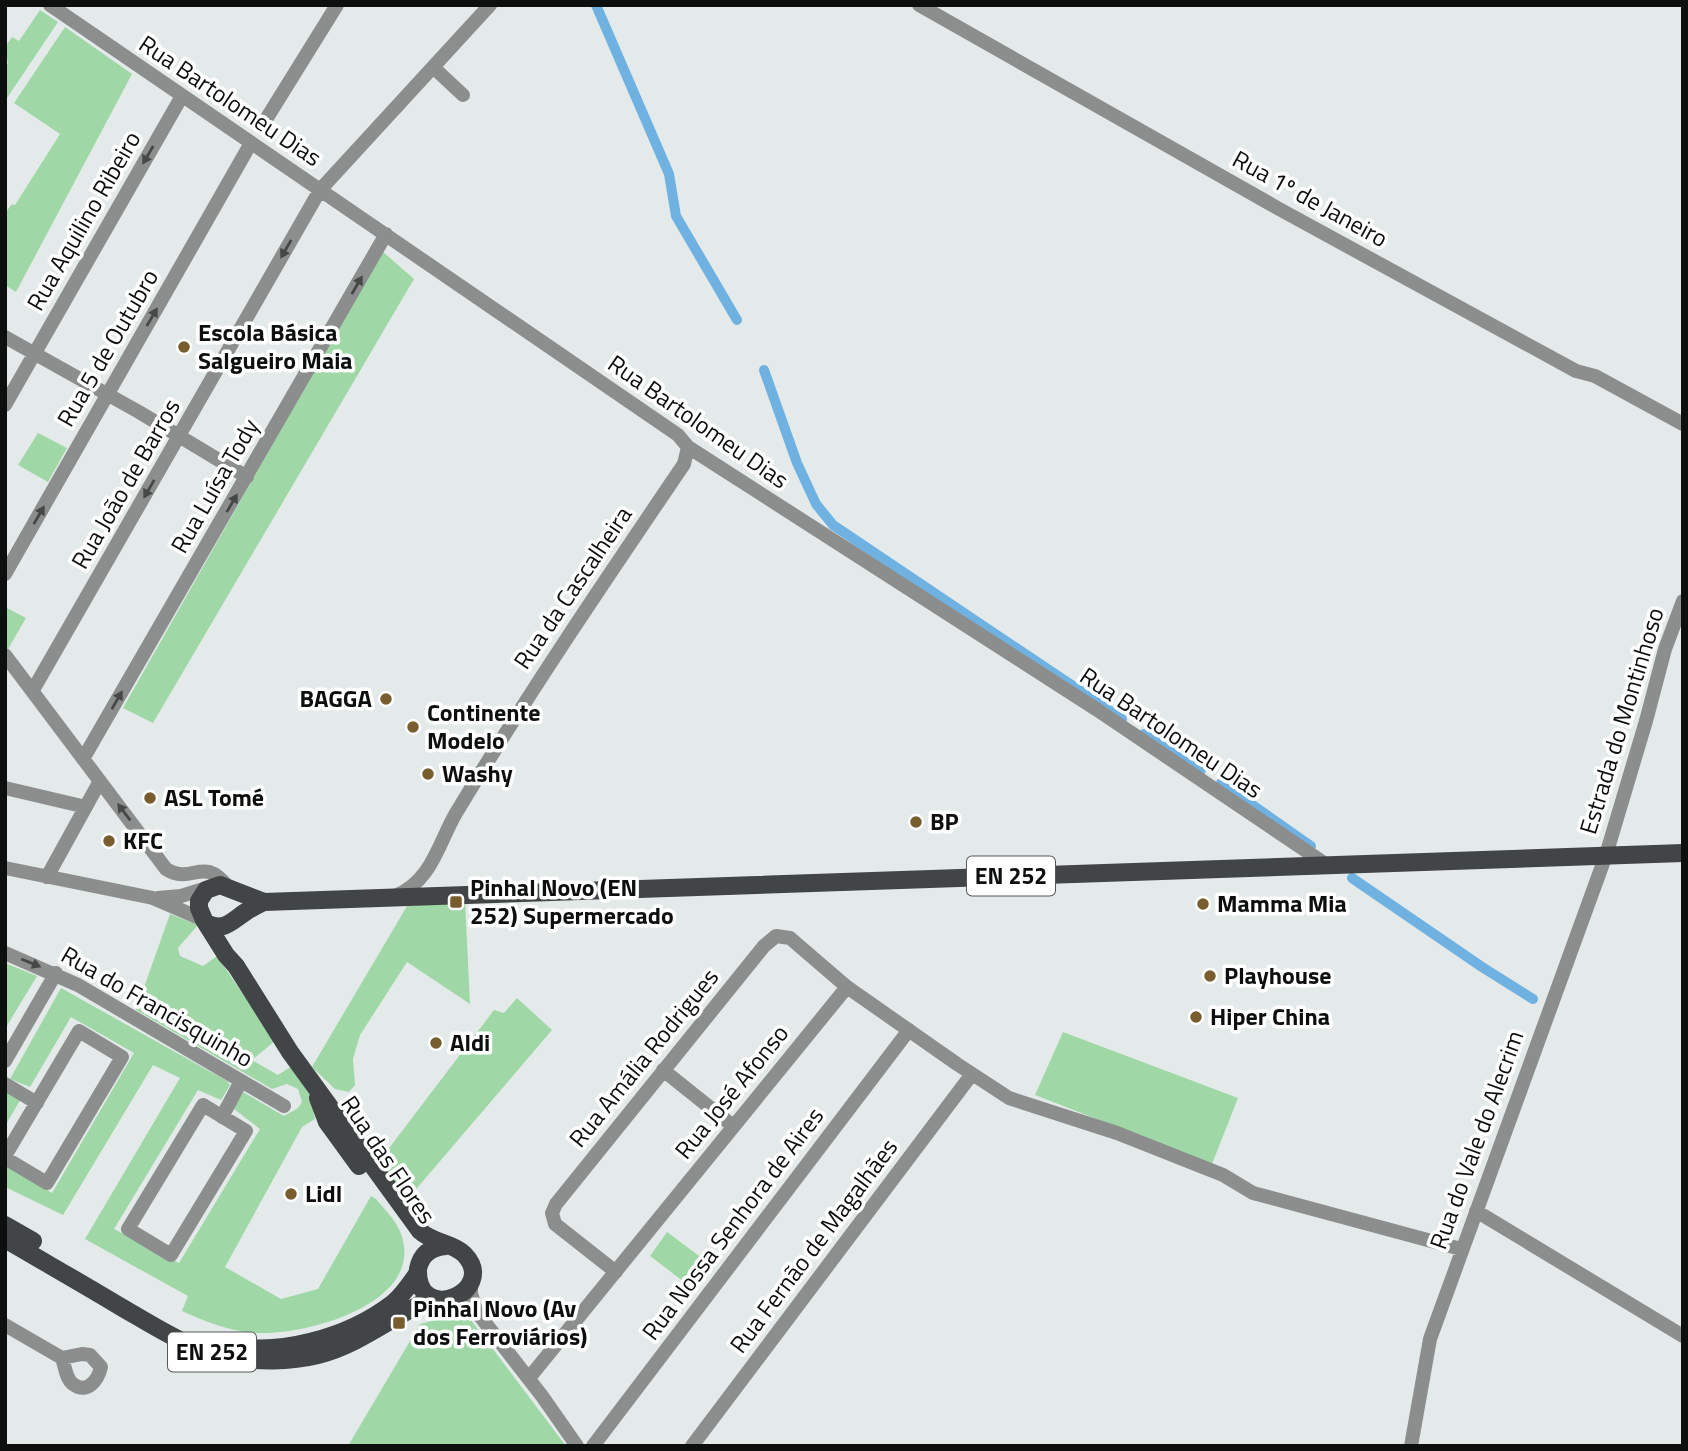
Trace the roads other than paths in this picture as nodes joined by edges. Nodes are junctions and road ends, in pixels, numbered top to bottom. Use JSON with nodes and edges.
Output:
{"nodes":[{"id":1,"x":50,"y":5,"type":"edge"},
{"id":2,"x":337,"y":5,"type":"edge"},
{"id":3,"x":490,"y":5,"type":"edge"},
{"id":4,"x":919,"y":5,"type":"edge"},
{"id":5,"x":433,"y":67,"type":"junction"},
{"id":6,"x":463,"y":94,"type":"dead end"},
{"id":7,"x":182,"y":96,"type":"junction"},
{"id":8,"x":265,"y":121,"type":"dead end"},
{"id":9,"x":251,"y":143,"type":"junction"},
{"id":10,"x":320,"y":190,"type":"junction"},
{"id":11,"x":386,"y":234,"type":"junction"},
{"id":12,"x":5,"y":337,"type":"edge"},
{"id":13,"x":35,"y":353,"type":"junction"},
{"id":14,"x":108,"y":394,"type":"junction"},
{"id":15,"x":5,"y":405,"type":"edge"},
{"id":16,"x":1683,"y":424,"type":"edge"},
{"id":17,"x":180,"y":436,"type":"junction"},
{"id":18,"x":688,"y":447,"type":"junction"},
{"id":19,"x":247,"y":477,"type":"junction"},
{"id":20,"x":5,"y":574,"type":"edge"},
{"id":21,"x":1683,"y":601,"type":"edge"},
{"id":22,"x":5,"y":655,"type":"edge"},
{"id":23,"x":33,"y":690,"type":"junction"},
{"id":24,"x":83,"y":759,"type":"junction"},
{"id":25,"x":100,"y":781,"type":"junction"},
{"id":26,"x":5,"y":788,"type":"edge"},
{"id":27,"x":86,"y":807,"type":"junction"},
{"id":28,"x":1683,"y":853,"type":"edge"},
{"id":29,"x":1605,"y":855,"type":"junction"},
{"id":30,"x":431,"y":864,"type":"junction"},
{"id":31,"x":1327,"y":865,"type":"junction"},
{"id":32,"x":5,"y":868,"type":"edge"},
{"id":33,"x":47,"y":877,"type":"junction"},
{"id":34,"x":225,"y":888,"type":"junction"},
{"id":35,"x":445,"y":895,"type":"junction"},
{"id":36,"x":393,"y":897,"type":"junction"},
{"id":37,"x":153,"y":898,"type":"junction"},
{"id":38,"x":264,"y":902,"type":"junction"},
{"id":39,"x":236,"y":919,"type":"junction"},
{"id":40,"x":206,"y":922,"type":"junction"},
{"id":41,"x":5,"y":953,"type":"edge"},
{"id":42,"x":236,"y":966,"type":"junction"},
{"id":43,"x":56,"y":973,"type":"junction"},
{"id":44,"x":847,"y":987,"type":"junction"},
{"id":45,"x":909,"y":1030,"type":"junction"},
{"id":46,"x":5,"y":1061,"type":"edge"},
{"id":47,"x":663,"y":1070,"type":"junction"},
{"id":48,"x":972,"y":1074,"type":"junction"},
{"id":49,"x":241,"y":1081,"type":"junction"},
{"id":50,"x":5,"y":1084,"type":"edge"},
{"id":51,"x":314,"y":1085,"type":"junction"},
{"id":52,"x":37,"y":1103,"type":"junction"},
{"id":53,"x":284,"y":1106,"type":"dead end"},
{"id":54,"x":222,"y":1116,"type":"junction"},
{"id":55,"x":733,"y":1126,"type":"junction"},
{"id":56,"x":5,"y":1157,"type":"edge"},
{"id":57,"x":1476,"y":1211,"type":"junction"},
{"id":58,"x":5,"y":1225,"type":"edge"},
{"id":59,"x":5,"y":1239,"type":"edge"},
{"id":60,"x":446,"y":1245,"type":"junction"},
{"id":61,"x":1461,"y":1249,"type":"junction"},
{"id":62,"x":418,"y":1269,"type":"junction"},
{"id":63,"x":616,"y":1272,"type":"junction"},
{"id":64,"x":471,"y":1278,"type":"junction"},
{"id":65,"x":442,"y":1298,"type":"junction"},
{"id":66,"x":476,"y":1311,"type":"junction"},
{"id":67,"x":5,"y":1325,"type":"edge"},
{"id":68,"x":1683,"y":1336,"type":"edge"},
{"id":69,"x":62,"y":1358,"type":"dead end"},
{"id":70,"x":529,"y":1378,"type":"junction"},
{"id":71,"x":577,"y":1446,"type":"edge"},
{"id":72,"x":593,"y":1446,"type":"edge"},
{"id":73,"x":692,"y":1446,"type":"edge"},
{"id":74,"x":1411,"y":1446,"type":"edge"}],
"edges":[{"from":1,"to":7,"type":"street","name":"Rua Bartolomeu Dias"},
{"from":2,"to":8,"type":"street"},
{"from":3,"to":5,"type":"street","name":"Rua João de Barros"},
{"from":4,"to":16,"type":"street","name":"Rua 1º de Janeiro"},
{"from":5,"to":6,"type":"street"},
{"from":5,"to":10,"type":"street","name":"Rua João de Barros"},
{"from":7,"to":9,"type":"street","name":"Rua Bartolomeu Dias"},
{"from":7,"to":13,"type":"street","name":"Rua Aquilino Ribeiro","one_way":true},
{"from":9,"to":10,"type":"street","name":"Rua Bartolomeu Dias"},
{"from":14,"to":9,"type":"street","name":"Rua 5 de Outubro","one_way":true},
{"from":10,"to":11,"type":"street","name":"Rua Bartolomeu Dias"},
{"from":10,"to":17,"type":"street","name":"Rua João de Barros","one_way":true},
{"from":11,"to":18,"type":"street","name":"Rua Bartolomeu Dias"},
{"from":19,"to":11,"type":"street","name":"Rua Luísa Tody","one_way":true},
{"from":12,"to":13,"type":"street"},
{"from":13,"to":14,"type":"street"},
{"from":13,"to":15,"type":"street","name":"Rua Aquilino Ribeiro"},
{"from":14,"to":17,"type":"street"},
{"from":20,"to":14,"type":"street","name":"Rua 5 de Outubro","one_way":true},
{"from":17,"to":19,"type":"street"},
{"from":17,"to":23,"type":"street","name":"Rua João de Barros","one_way":true},
{"from":18,"to":30,"type":"street","name":"Rua da Cascalheira"},
{"from":18,"to":31,"type":"street","name":"Rua Bartolomeu Dias"},
{"from":24,"to":19,"type":"street","name":"Rua Luísa Tody","one_way":true},
{"from":21,"to":29,"type":"street","name":"Estrada do Montinhoso"},
{"from":22,"to":23,"type":"street"},
{"from":23,"to":24,"type":"street"},
{"from":24,"to":25,"type":"street"},
{"from":25,"to":27,"type":"street"},
{"from":34,"to":25,"type":"street","one_way":true},
{"from":26,"to":27,"type":"street"},
{"from":27,"to":33,"type":"street"},
{"from":28,"to":29,"type":"main road","number":"EN 252"},
{"from":29,"to":31,"type":"main road","number":"EN 252"},
{"from":29,"to":57,"type":"street","name":"Rua do Vale do Alecrim"},
{"from":30,"to":35,"type":"street"},
{"from":30,"to":36,"type":"street","name":"Rua da Cascalheira"},
{"from":31,"to":35,"type":"main road","number":"EN 252"},
{"from":32,"to":33,"type":"street"},
{"from":33,"to":37,"type":"street"},
{"from":34,"to":37,"type":"street"},
{"from":34,"to":38,"type":"main road","number":"EN 252"},
{"from":34,"to":39,"type":"main road"},
{"from":34,"to":40,"type":"main road"},
{"from":35,"to":36,"type":"main road","number":"EN 252"},
{"from":36,"to":38,"type":"main road","number":"EN 252"},
{"from":37,"to":40,"type":"street"},
{"from":38,"to":39,"type":"main road","number":"EN 252"},
{"from":39,"to":40,"type":"main road","number":"EN 252"},
{"from":39,"to":42,"type":"main road"},
{"from":40,"to":42,"type":"main road","name":"Rua das Flores"},
{"from":41,"to":43,"type":"street","name":"Rua do Francisquinho","one_way":true},
{"from":42,"to":51,"type":"main road","name":"Rua das Flores"},
{"from":43,"to":46,"type":"street"},
{"from":43,"to":49,"type":"street","name":"Rua do Francisquinho"},
{"from":44,"to":45,"type":"street"},
{"from":44,"to":47,"type":"street","name":"Rua Amália Rodrigues"},
{"from":44,"to":55,"type":"street","name":"Rua José Afonso"},
{"from":45,"to":48,"type":"street"},
{"from":45,"to":72,"type":"street","name":"Rua Nossa Senhora de Aires"},
{"from":47,"to":55,"type":"street"},
{"from":47,"to":63,"type":"street","name":"Rua Amália Rodrigues"},
{"from":48,"to":61,"type":"street"},
{"from":48,"to":73,"type":"street","name":"Rua Fernão de Magalhães"},
{"from":49,"to":53,"type":"street","name":"Rua do Francisquinho"},
{"from":49,"to":54,"type":"street"},
{"from":50,"to":52,"type":"street"},
{"from":51,"to":60,"type":"main road","name":"Rua das Flores"},
{"from":51,"to":62,"type":"main road","name":"Rua das Flores"},
{"from":52,"to":56,"type":"street"},
{"from":52,"to":56,"type":"street"},
{"from":54,"to":54,"type":"street"},
{"from":55,"to":63,"type":"street","name":"Rua José Afonso"},
{"from":57,"to":61,"type":"street","name":"Rua do Vale do Alecrim"},
{"from":57,"to":68,"type":"street"},
{"from":58,"to":62,"type":"main road","number":"EN 252"},
{"from":59,"to":65,"type":"main road","number":"EN 252"},
{"from":60,"to":62,"type":"main road","number":"EN 252"},
{"from":60,"to":64,"type":"main road"},
{"from":61,"to":74,"type":"street","name":"Rua do Vale do Alecrim"},
{"from":62,"to":65,"type":"main road"},
{"from":63,"to":70,"type":"street","name":"Rua José Afonso"},
{"from":64,"to":65,"type":"main road","number":"EN 252"},
{"from":64,"to":66,"type":"street"},
{"from":65,"to":66,"type":"street"},
{"from":66,"to":70,"type":"street"},
{"from":67,"to":69,"type":"street"},
{"from":70,"to":71,"type":"street"}]}
